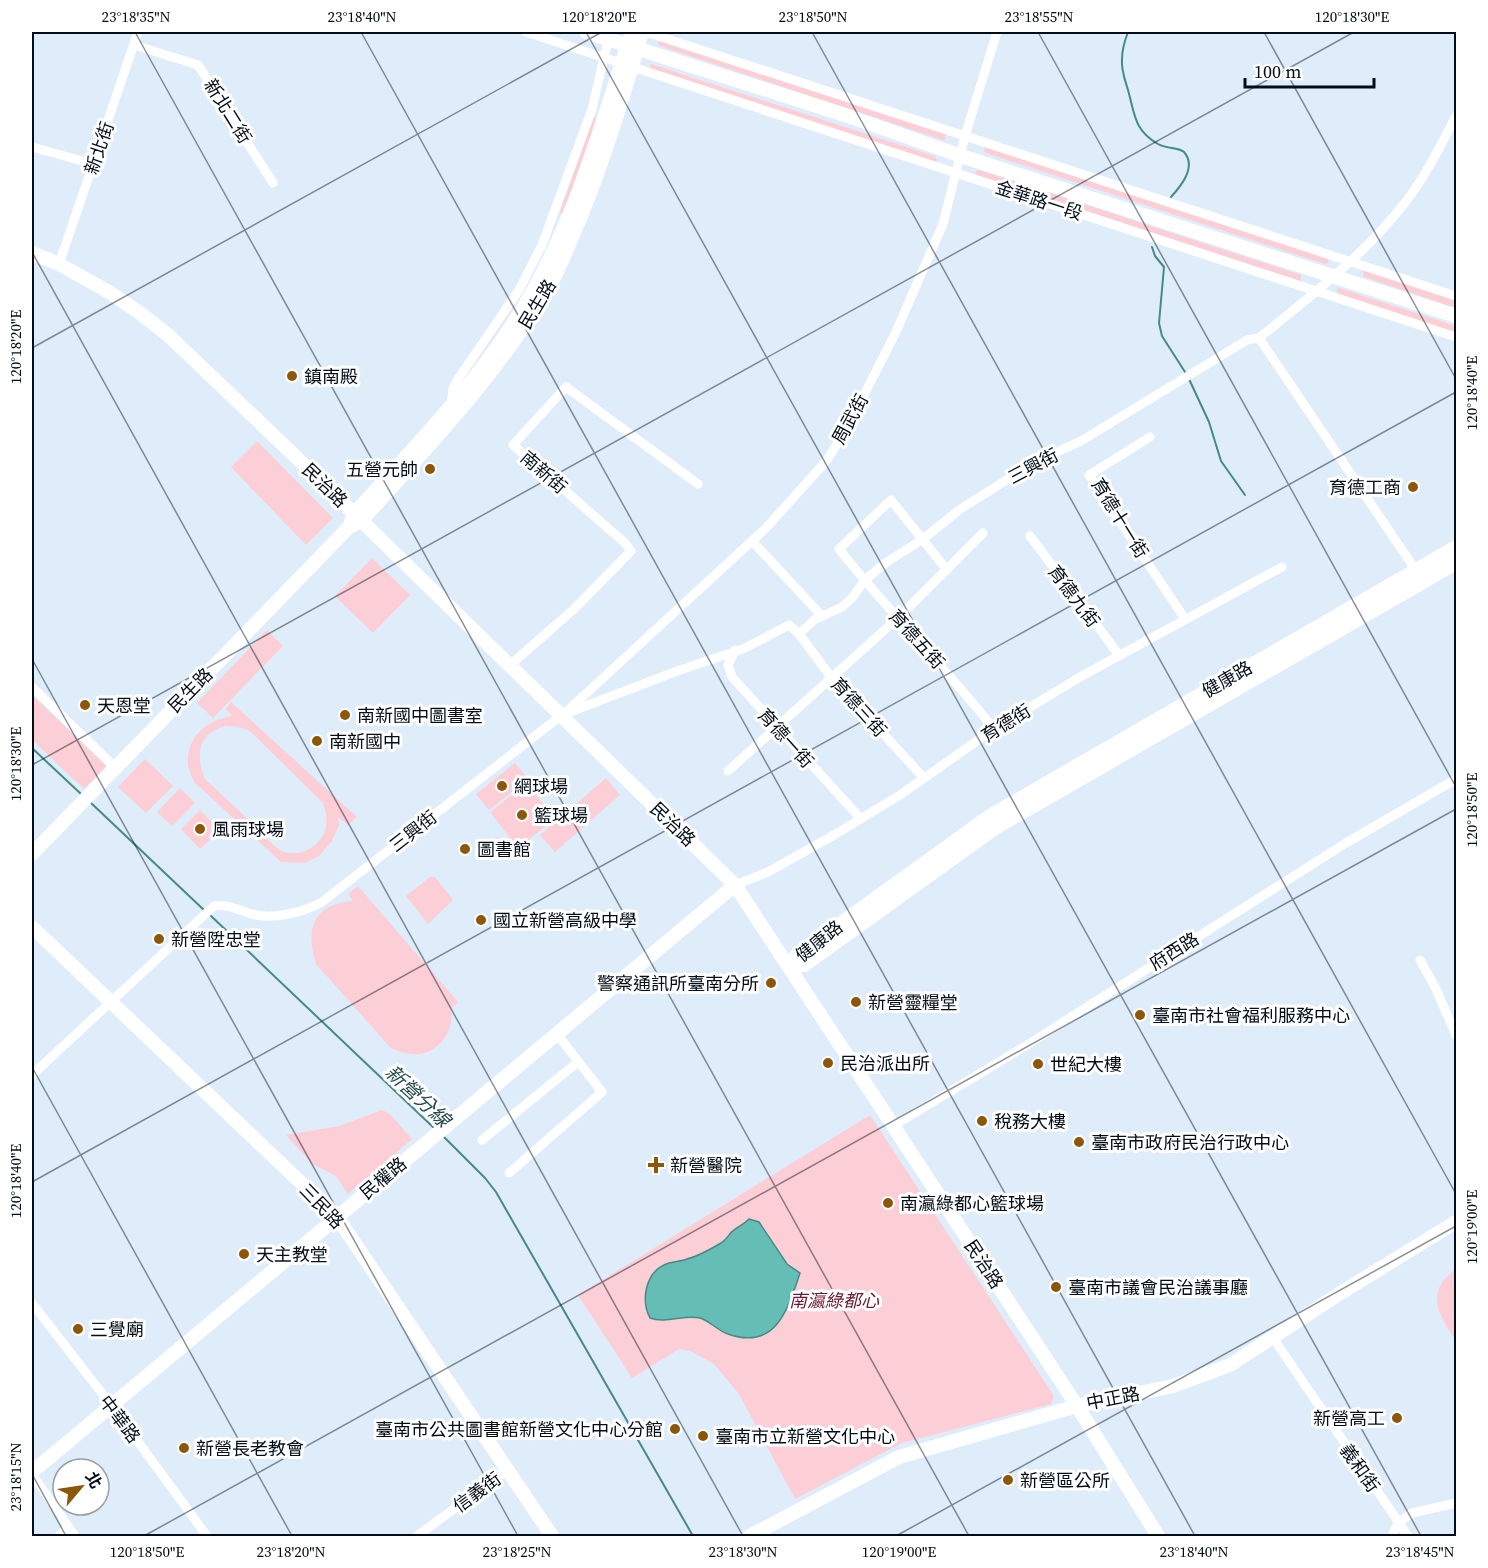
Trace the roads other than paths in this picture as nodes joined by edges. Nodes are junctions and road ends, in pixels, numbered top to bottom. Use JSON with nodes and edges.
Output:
{"nodes":[{"id":1,"x":138,"y":32,"type":"edge"},
{"id":2,"x":526,"y":32,"type":"edge"},
{"id":3,"x":586,"y":32,"type":"edge"},
{"id":4,"x":644,"y":32,"type":"edge"},
{"id":5,"x":997,"y":32,"type":"edge"},
{"id":6,"x":609,"y":35,"type":"edge"},
{"id":7,"x":632,"y":41,"type":"edge"},
{"id":8,"x":134,"y":45,"type":"junction"},
{"id":9,"x":603,"y":57,"type":"junction"},
{"id":10,"x":627,"y":64,"type":"junction"},
{"id":11,"x":1456,"y":116,"type":"edge"},
{"id":12,"x":965,"y":136,"type":"junction"},
{"id":13,"x":32,"y":147,"type":"edge"},
{"id":14,"x":961,"y":156,"type":"junction"},
{"id":15,"x":93,"y":164,"type":"junction"},
{"id":16,"x":956,"y":174,"type":"junction"},
{"id":17,"x":273,"y":183,"type":"dead end"},
{"id":18,"x":32,"y":253,"type":"edge"},
{"id":19,"x":1353,"y":261,"type":"junction"},
{"id":20,"x":59,"y":264,"type":"junction"},
{"id":21,"x":1333,"y":276,"type":"junction"},
{"id":22,"x":1316,"y":291,"type":"junction"},
{"id":23,"x":1456,"y":296,"type":"edge"},
{"id":24,"x":1456,"y":316,"type":"edge"},
{"id":25,"x":1456,"y":337,"type":"edge"},
{"id":26,"x":1259,"y":338,"type":"junction"},
{"id":27,"x":451,"y":406,"type":"junction"},
{"id":28,"x":1150,"y":437,"type":"dead end"},
{"id":29,"x":698,"y":484,"type":"dead end"},
{"id":30,"x":355,"y":520,"type":"junction"},
{"id":31,"x":983,"y":533,"type":"dead end"},
{"id":32,"x":1030,"y":536,"type":"dead end"},
{"id":33,"x":923,"y":539,"type":"junction"},
{"id":34,"x":752,"y":541,"type":"junction"},
{"id":35,"x":1456,"y":547,"type":"edge"},
{"id":36,"x":1456,"y":563,"type":"edge"},
{"id":37,"x":1282,"y":567,"type":"dead end"},
{"id":38,"x":947,"y":570,"type":"junction"},
{"id":39,"x":1419,"y":576,"type":"junction"},
{"id":40,"x":864,"y":581,"type":"junction"},
{"id":41,"x":822,"y":616,"type":"junction"},
{"id":42,"x":898,"y":617,"type":"junction"},
{"id":43,"x":1185,"y":619,"type":"junction"},
{"id":44,"x":799,"y":634,"type":"junction"},
{"id":45,"x":735,"y":650,"type":"junction"},
{"id":46,"x":1119,"y":655,"type":"junction"},
{"id":47,"x":510,"y":666,"type":"junction"},
{"id":48,"x":831,"y":677,"type":"junction"},
{"id":49,"x":32,"y":687,"type":"edge"},
{"id":50,"x":562,"y":715,"type":"junction"},
{"id":51,"x":777,"y":728,"type":"junction"},
{"id":52,"x":994,"y":729,"type":"junction"},
{"id":53,"x":116,"y":768,"type":"junction"},
{"id":54,"x":728,"y":771,"type":"dead end"},
{"id":55,"x":923,"y":777,"type":"junction"},
{"id":56,"x":1456,"y":779,"type":"edge"},
{"id":57,"x":861,"y":819,"type":"junction"},
{"id":58,"x":32,"y":854,"type":"edge"},
{"id":59,"x":735,"y":885,"type":"junction"},
{"id":60,"x":32,"y":927,"type":"edge"},
{"id":61,"x":1420,"y":960,"type":"dead end"},
{"id":62,"x":789,"y":966,"type":"junction"},
{"id":63,"x":110,"y":1002,"type":"junction"},
{"id":64,"x":557,"y":1034,"type":"junction"},
{"id":65,"x":1456,"y":1035,"type":"edge"},
{"id":66,"x":578,"y":1062,"type":"junction"},
{"id":67,"x":32,"y":1075,"type":"edge"},
{"id":68,"x":893,"y":1125,"type":"junction"},
{"id":69,"x":482,"y":1140,"type":"dead end"},
{"id":70,"x":509,"y":1173,"type":"dead end"},
{"id":71,"x":337,"y":1217,"type":"junction"},
{"id":72,"x":1456,"y":1222,"type":"edge"},
{"id":73,"x":32,"y":1303,"type":"edge"},
{"id":74,"x":1273,"y":1338,"type":"junction"},
{"id":75,"x":111,"y":1405,"type":"junction"},
{"id":76,"x":1077,"y":1406,"type":"junction"},
{"id":77,"x":507,"y":1470,"type":"junction"},
{"id":78,"x":32,"y":1473,"type":"edge"},
{"id":79,"x":1456,"y":1503,"type":"edge"},
{"id":80,"x":1398,"y":1523,"type":"junction"},
{"id":81,"x":68,"y":1527,"type":"junction"},
{"id":82,"x":59,"y":1536,"type":"edge"},
{"id":83,"x":75,"y":1536,"type":"edge"},
{"id":84,"x":207,"y":1536,"type":"edge"},
{"id":85,"x":417,"y":1536,"type":"edge"},
{"id":86,"x":552,"y":1536,"type":"edge"},
{"id":87,"x":750,"y":1536,"type":"edge"},
{"id":88,"x":1158,"y":1536,"type":"edge"},
{"id":89,"x":1392,"y":1536,"type":"edge"},
{"id":90,"x":1408,"y":1536,"type":"edge"}],
"edges":[{"from":1,"to":8,"type":"street","name":"新北街"},
{"from":2,"to":9,"type":"street","name":"金華路一段"},
{"from":3,"to":6,"type":"street","name":"金華路一段"},
{"from":4,"to":7,"type":"street","name":"民生路"},
{"from":4,"to":12,"type":"street"},
{"from":5,"to":12,"type":"street","name":"周武街"},
{"from":6,"to":7,"type":"street","name":"金華路一段"},
{"from":6,"to":9,"type":"street","name":"民生路"},
{"from":7,"to":10,"type":"street","name":"民生路"},
{"from":7,"to":14,"type":"street","name":"金華路一段"},
{"from":8,"to":15,"type":"street","name":"新北街"},
{"from":8,"to":17,"type":"street","name":"新北二街"},
{"from":9,"to":10,"type":"street","name":"金華路一段"},
{"from":9,"to":27,"type":"street","name":"民生路"},
{"from":10,"to":16,"type":"street","name":"金華路一段"},
{"from":10,"to":27,"type":"street","name":"民生路"},
{"from":10,"to":30,"type":"street","name":"民生路"},
{"from":11,"to":19,"type":"street","name":"三興街"},
{"from":12,"to":14,"type":"street","name":"周武街"},
{"from":12,"to":19,"type":"street"},
{"from":13,"to":15,"type":"street"},
{"from":14,"to":16,"type":"street","name":"周武街"},
{"from":14,"to":21,"type":"street","name":"金華路一段"},
{"from":15,"to":20,"type":"street","name":"新北街"},
{"from":16,"to":22,"type":"street","name":"金華路一段"},
{"from":16,"to":34,"type":"street","name":"周武街"},
{"from":18,"to":20,"type":"street","name":"民治路"},
{"from":19,"to":21,"type":"street","name":"三興街"},
{"from":19,"to":23,"type":"street"},
{"from":20,"to":30,"type":"street","name":"民治路"},
{"from":21,"to":22,"type":"street","name":"三興街"},
{"from":21,"to":24,"type":"street","name":"金華路一段"},
{"from":22,"to":25,"type":"street","name":"金華路一段"},
{"from":22,"to":26,"type":"street","name":"三興街"},
{"from":26,"to":33,"type":"street","name":"三興街"},
{"from":26,"to":39,"type":"street"},
{"from":27,"to":30,"type":"street","name":"民生路"},
{"from":28,"to":43,"type":"street","name":"育德十一街"},
{"from":29,"to":47,"type":"street","name":"南新街"},
{"from":30,"to":47,"type":"street","name":"民治路"},
{"from":30,"to":53,"type":"street","name":"民生路"},
{"from":31,"to":38,"type":"street"},
{"from":32,"to":46,"type":"street","name":"育德九街"},
{"from":33,"to":38,"type":"street"},
{"from":33,"to":40,"type":"street","name":"三興街"},
{"from":33,"to":40,"type":"street","name":"育德五街"},
{"from":34,"to":41,"type":"street"},
{"from":34,"to":50,"type":"street","name":"周武街"},
{"from":35,"to":39,"type":"street","name":"健康路"},
{"from":36,"to":39,"type":"street","name":"健康路"},
{"from":37,"to":43,"type":"street","name":"育德街"},
{"from":38,"to":42,"type":"street"},
{"from":39,"to":62,"type":"street","name":"健康路"},
{"from":40,"to":41,"type":"street","name":"三興街"},
{"from":40,"to":42,"type":"street","name":"育德五街"},
{"from":41,"to":44,"type":"street","name":"三興街"},
{"from":42,"to":48,"type":"street"},
{"from":42,"to":52,"type":"street","name":"育德五街"},
{"from":43,"to":46,"type":"street","name":"育德街"},
{"from":44,"to":45,"type":"street","name":"三興街"},
{"from":44,"to":48,"type":"street","name":"育德三街"},
{"from":45,"to":50,"type":"street","name":"三興街"},
{"from":45,"to":51,"type":"street","name":"育德一街"},
{"from":46,"to":52,"type":"street","name":"育德街"},
{"from":47,"to":50,"type":"street","name":"民治路"},
{"from":48,"to":51,"type":"street"},
{"from":48,"to":55,"type":"street","name":"育德三街"},
{"from":49,"to":53,"type":"street"},
{"from":50,"to":59,"type":"street","name":"民治路"},
{"from":50,"to":63,"type":"street","name":"三興街"},
{"from":51,"to":54,"type":"street"},
{"from":51,"to":57,"type":"street","name":"育德一街"},
{"from":52,"to":55,"type":"street","name":"育德街"},
{"from":53,"to":58,"type":"street","name":"民生路"},
{"from":55,"to":57,"type":"street","name":"育德街"},
{"from":56,"to":68,"type":"street","name":"府西路"},
{"from":57,"to":59,"type":"street","name":"育德街"},
{"from":59,"to":62,"type":"street","name":"民治路"},
{"from":59,"to":64,"type":"street","name":"民權路"},
{"from":60,"to":63,"type":"street","name":"三民路"},
{"from":61,"to":65,"type":"street"},
{"from":62,"to":68,"type":"street","name":"民治路"},
{"from":63,"to":67,"type":"street","name":"三興街"},
{"from":63,"to":71,"type":"street","name":"三民路"},
{"from":64,"to":66,"type":"street"},
{"from":64,"to":71,"type":"street","name":"民權路"},
{"from":66,"to":69,"type":"street"},
{"from":66,"to":70,"type":"street"},
{"from":68,"to":76,"type":"street","name":"民治路"},
{"from":71,"to":75,"type":"street","name":"民權路"},
{"from":71,"to":77,"type":"street","name":"三民路"},
{"from":72,"to":74,"type":"street","name":"中正路"},
{"from":73,"to":75,"type":"street","name":"中華路"},
{"from":74,"to":76,"type":"street","name":"中正路"},
{"from":74,"to":80,"type":"street","name":"義和街"},
{"from":75,"to":78,"type":"street","name":"民權路"},
{"from":75,"to":84,"type":"street","name":"中華路"},
{"from":76,"to":87,"type":"street","name":"中正路"},
{"from":76,"to":88,"type":"street","name":"民治路"},
{"from":77,"to":85,"type":"street","name":"信義街"},
{"from":77,"to":86,"type":"street","name":"三民路"},
{"from":78,"to":81,"type":"street"},
{"from":79,"to":80,"type":"street"},
{"from":80,"to":89,"type":"street"},
{"from":80,"to":90,"type":"street","name":"義和街"},
{"from":81,"to":82,"type":"street"},
{"from":81,"to":83,"type":"street"}]}
